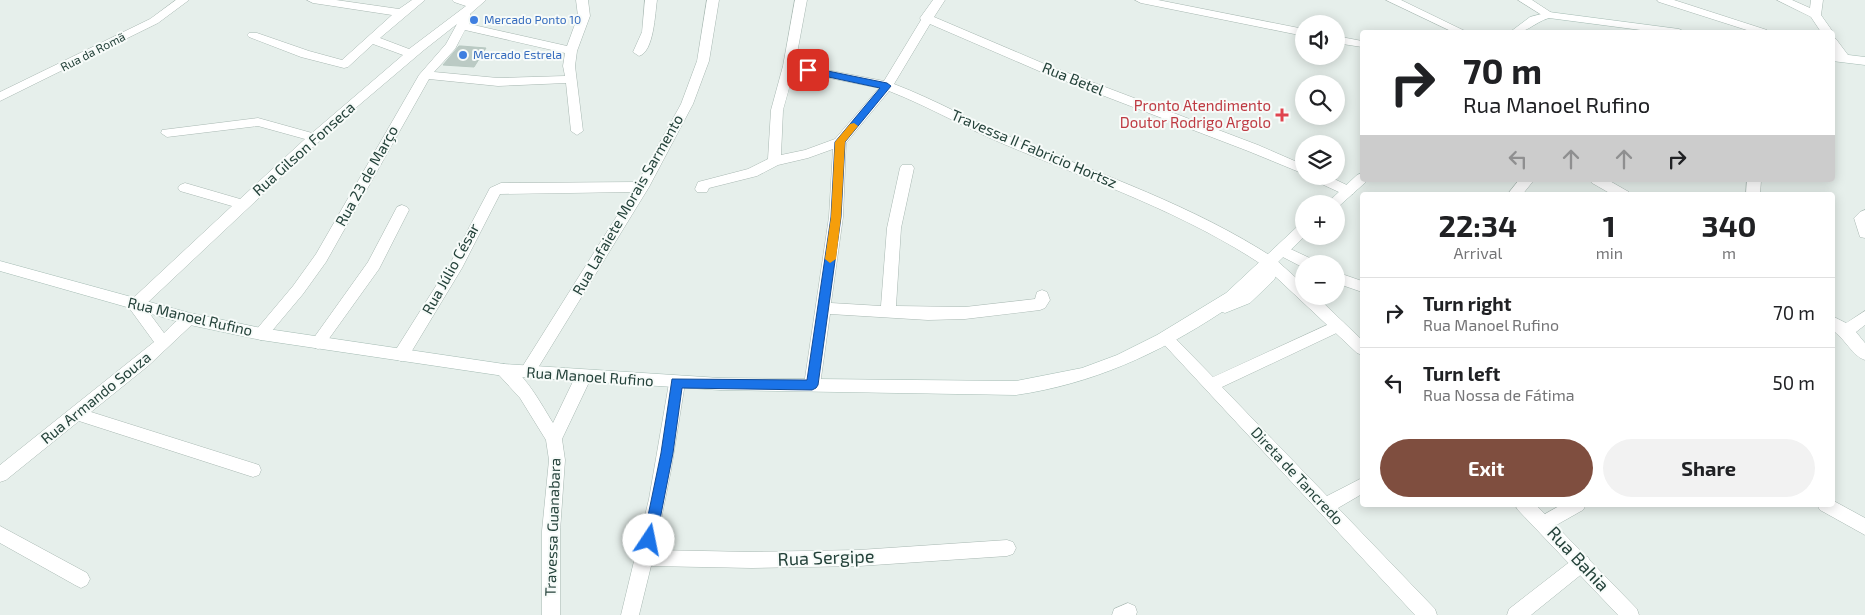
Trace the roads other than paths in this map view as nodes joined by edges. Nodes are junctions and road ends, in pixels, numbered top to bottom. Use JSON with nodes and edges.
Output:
{"nodes":[{"id":1,"x":183,"y":0,"type":"edge"},
{"id":2,"x":313,"y":0,"type":"edge"},
{"id":3,"x":419,"y":0,"type":"edge"},
{"id":4,"x":458,"y":0,"type":"edge"},
{"id":5,"x":582,"y":0,"type":"edge"},
{"id":6,"x":651,"y":0,"type":"edge"},
{"id":7,"x":714,"y":0,"type":"edge"},
{"id":8,"x":801,"y":0,"type":"edge"},
{"id":9,"x":939,"y":0,"type":"edge"},
{"id":10,"x":1141,"y":0,"type":"edge"},
{"id":11,"x":1392,"y":0,"type":"edge"},
{"id":12,"x":1524,"y":0,"type":"edge"},
{"id":13,"x":1663,"y":0,"type":"edge"},
{"id":14,"x":1783,"y":0,"type":"edge"},
{"id":15,"x":1817,"y":0,"type":"edge"},
{"id":16,"x":1169,"y":3,"type":"edge"},
{"id":17,"x":470,"y":11,"type":"edge"},
{"id":18,"x":401,"y":13,"type":"junction"},
{"id":19,"x":1549,"y":15,"type":"junction"},
{"id":20,"x":1815,"y":15,"type":"junction"},
{"id":21,"x":926,"y":18,"type":"junction"},
{"id":22,"x":1457,"y":30,"type":"edge"},
{"id":23,"x":1519,"y":30,"type":"edge"},
{"id":24,"x":1664,"y":30,"type":"edge"},
{"id":25,"x":1757,"y":30,"type":"edge"},
{"id":26,"x":1826,"y":30,"type":"edge"},
{"id":27,"x":1295,"y":31,"type":"edge"},
{"id":28,"x":254,"y":35,"type":"dead end"},
{"id":29,"x":371,"y":39,"type":"junction"},
{"id":30,"x":1345,"y":41,"type":"edge"},
{"id":31,"x":1360,"y":44,"type":"edge"},
{"id":32,"x":572,"y":51,"type":"junction"},
{"id":33,"x":639,"y":52,"type":"dead end"},
{"id":34,"x":411,"y":54,"type":"junction"},
{"id":35,"x":1836,"y":57,"type":"edge"},
{"id":36,"x":1865,"y":61,"type":"edge"},
{"id":37,"x":789,"y":66,"type":"junction"},
{"id":38,"x":425,"y":75,"type":"junction"},
{"id":39,"x":571,"y":78,"type":"junction"},
{"id":40,"x":887,"y":86,"type":"junction"},
{"id":41,"x":0,"y":97,"type":"edge"},
{"id":42,"x":577,"y":131,"type":"dead end"},
{"id":43,"x":167,"y":133,"type":"dead end"},
{"id":44,"x":316,"y":138,"type":"junction"},
{"id":45,"x":840,"y":142,"type":"junction"},
{"id":46,"x":774,"y":161,"type":"junction"},
{"id":47,"x":1295,"y":166,"type":"edge"},
{"id":48,"x":906,"y":168,"type":"dead end"},
{"id":49,"x":1360,"y":180,"type":"edge"},
{"id":50,"x":1525,"y":182,"type":"edge"},
{"id":51,"x":1601,"y":182,"type":"edge"},
{"id":52,"x":1335,"y":185,"type":"edge"},
{"id":53,"x":642,"y":187,"type":"junction"},
{"id":54,"x":185,"y":188,"type":"dead end"},
{"id":55,"x":702,"y":189,"type":"dead end"},
{"id":56,"x":1348,"y":191,"type":"junction"},
{"id":57,"x":1517,"y":192,"type":"edge"},
{"id":58,"x":1619,"y":192,"type":"edge"},
{"id":59,"x":1343,"y":195,"type":"edge"},
{"id":60,"x":242,"y":204,"type":"junction"},
{"id":61,"x":402,"y":210,"type":"dead end"},
{"id":62,"x":1865,"y":215,"type":"edge"},
{"id":63,"x":1865,"y":233,"type":"edge"},
{"id":64,"x":1295,"y":238,"type":"edge"},
{"id":65,"x":1282,"y":250,"type":"junction"},
{"id":66,"x":1295,"y":257,"type":"edge"},
{"id":67,"x":1269,"y":262,"type":"junction"},
{"id":68,"x":0,"y":266,"type":"edge"},
{"id":69,"x":1345,"y":280,"type":"edge"},
{"id":70,"x":1295,"y":286,"type":"edge"},
{"id":71,"x":1360,"y":286,"type":"edge"},
{"id":72,"x":1042,"y":296,"type":"dead end"},
{"id":73,"x":135,"y":305,"type":"junction"},
{"id":74,"x":1316,"y":305,"type":"edge"},
{"id":75,"x":824,"y":308,"type":"junction"},
{"id":76,"x":888,"y":311,"type":"junction"},
{"id":77,"x":1865,"y":317,"type":"edge"},
{"id":78,"x":190,"y":319,"type":"junction"},
{"id":79,"x":1835,"y":324,"type":"edge"},
{"id":80,"x":1338,"y":326,"type":"junction"},
{"id":81,"x":1846,"y":331,"type":"junction"},
{"id":82,"x":261,"y":334,"type":"junction"},
{"id":83,"x":1166,"y":338,"type":"junction"},
{"id":84,"x":163,"y":343,"type":"junction"},
{"id":85,"x":318,"y":343,"type":"junction"},
{"id":86,"x":1360,"y":347,"type":"edge"},
{"id":87,"x":1865,"y":354,"type":"edge"},
{"id":88,"x":400,"y":355,"type":"junction"},
{"id":89,"x":504,"y":370,"type":"junction"},
{"id":90,"x":527,"y":372,"type":"junction"},
{"id":91,"x":584,"y":376,"type":"junction"},
{"id":92,"x":677,"y":383,"type":"junction"},
{"id":93,"x":812,"y":385,"type":"junction"},
{"id":94,"x":1210,"y":385,"type":"junction"},
{"id":95,"x":76,"y":414,"type":"junction"},
{"id":96,"x":554,"y":438,"type":"junction"},
{"id":97,"x":253,"y":470,"type":"dead end"},
{"id":98,"x":0,"y":475,"type":"edge"},
{"id":99,"x":1360,"y":486,"type":"edge"},
{"id":100,"x":1325,"y":506,"type":"junction"},
{"id":101,"x":1526,"y":507,"type":"edge"},
{"id":102,"x":1574,"y":507,"type":"edge"},
{"id":103,"x":1830,"y":507,"type":"edge"},
{"id":104,"x":1544,"y":524,"type":"junction"},
{"id":105,"x":1865,"y":527,"type":"edge"},
{"id":106,"x":0,"y":534,"type":"edge"},
{"id":107,"x":1007,"y":548,"type":"dead end"},
{"id":108,"x":646,"y":558,"type":"junction"},
{"id":109,"x":1582,"y":563,"type":"junction"},
{"id":110,"x":81,"y":579,"type":"dead end"},
{"id":111,"x":551,"y":615,"type":"edge"},
{"id":112,"x":630,"y":615,"type":"edge"},
{"id":113,"x":1428,"y":615,"type":"edge"},
{"id":114,"x":1516,"y":615,"type":"edge"},
{"id":115,"x":1630,"y":615,"type":"edge"}],
"edges":[{"from":1,"to":41,"type":"street","name":"Rua da Romã"},
{"from":2,"to":18,"type":"street"},
{"from":3,"to":18,"type":"street"},
{"from":4,"to":17,"type":"street"},
{"from":5,"to":32,"type":"street"},
{"from":6,"to":33,"type":"street"},
{"from":7,"to":53,"type":"street","name":"Rua Lafaiete Morais Sarmento"},
{"from":8,"to":37,"type":"street"},
{"from":9,"to":21,"type":"street"},
{"from":10,"to":16,"type":"street"},
{"from":11,"to":22,"type":"street"},
{"from":12,"to":19,"type":"street"},
{"from":13,"to":25,"type":"street"},
{"from":14,"to":20,"type":"street"},
{"from":15,"to":20,"type":"street"},
{"from":16,"to":27,"type":"street"},
{"from":17,"to":32,"type":"street"},
{"from":17,"to":34,"type":"street","name":"Rua Gilson Fonseca"},
{"from":17,"to":38,"type":"street","name":"Rua 23 de Março"},
{"from":18,"to":29,"type":"street"},
{"from":19,"to":23,"type":"street"},
{"from":19,"to":24,"type":"street"},
{"from":20,"to":26,"type":"street"},
{"from":21,"to":40,"type":"street"},
{"from":21,"to":47,"type":"street","name":"Rua Betel"},
{"from":28,"to":29,"type":"street"},
{"from":29,"to":34,"type":"street"},
{"from":30,"to":31,"type":"street"},
{"from":32,"to":39,"type":"street"},
{"from":34,"to":44,"type":"street","name":"Rua Gilson Fonseca"},
{"from":35,"to":36,"type":"street"},
{"from":37,"to":40,"type":"street","name":"Travessa II Fabricio Hortsz"},
{"from":37,"to":46,"type":"street"},
{"from":38,"to":39,"type":"street"},
{"from":38,"to":82,"type":"street","name":"Rua 23 de Março"},
{"from":39,"to":42,"type":"street"},
{"from":40,"to":45,"type":"street"},
{"from":40,"to":67,"type":"street","name":"Travessa II Fabricio Hortsz"},
{"from":43,"to":44,"type":"street"},
{"from":44,"to":60,"type":"street","name":"Rua Gilson Fonseca"},
{"from":45,"to":46,"type":"street"},
{"from":45,"to":75,"type":"street"},
{"from":46,"to":55,"type":"street"},
{"from":48,"to":76,"type":"street"},
{"from":49,"to":56,"type":"street"},
{"from":50,"to":57,"type":"street"},
{"from":51,"to":58,"type":"street"},
{"from":52,"to":56,"type":"street"},
{"from":53,"to":88,"type":"street","name":"Rua Júlio César"},
{"from":53,"to":90,"type":"street","name":"Rua Lafaiete Morais Sarmento"},
{"from":54,"to":60,"type":"street"},
{"from":56,"to":59,"type":"street"},
{"from":60,"to":73,"type":"street","name":"Rua Gilson Fonseca"},
{"from":61,"to":85,"type":"street"},
{"from":62,"to":63,"type":"street"},
{"from":64,"to":65,"type":"street","name":"Rua Manoel Rufino"},
{"from":65,"to":66,"type":"street"},
{"from":65,"to":67,"type":"street","name":"Rua Manoel Rufino"},
{"from":67,"to":70,"type":"street"},
{"from":67,"to":83,"type":"street","name":"Rua Manoel Rufino"},
{"from":68,"to":73,"type":"street","name":"Rua Manoel Rufino"},
{"from":69,"to":71,"type":"street"},
{"from":72,"to":76,"type":"street"},
{"from":73,"to":78,"type":"street","name":"Rua Manoel Rufino"},
{"from":73,"to":84,"type":"street"},
{"from":74,"to":80,"type":"street"},
{"from":75,"to":76,"type":"street"},
{"from":75,"to":93,"type":"street"},
{"from":77,"to":81,"type":"street"},
{"from":78,"to":82,"type":"street","name":"Rua Manoel Rufino"},
{"from":78,"to":84,"type":"street","name":"Rua Armando Souza"},
{"from":79,"to":81,"type":"street"},
{"from":80,"to":86,"type":"street"},
{"from":80,"to":94,"type":"street"},
{"from":81,"to":87,"type":"street"},
{"from":82,"to":85,"type":"street","name":"Rua Manoel Rufino"},
{"from":83,"to":93,"type":"street","name":"Rua Manoel Rufino"},
{"from":83,"to":94,"type":"street","name":"Direta de Tancredo"},
{"from":84,"to":95,"type":"street","name":"Rua Armando Souza"},
{"from":85,"to":88,"type":"street","name":"Rua Manoel Rufino"},
{"from":88,"to":89,"type":"street","name":"Rua Manoel Rufino"},
{"from":89,"to":90,"type":"street","name":"Rua Manoel Rufino"},
{"from":89,"to":96,"type":"street","name":"Travessa Guanabara"},
{"from":90,"to":91,"type":"street","name":"Rua Manoel Rufino"},
{"from":91,"to":92,"type":"street","name":"Rua Manoel Rufino"},
{"from":91,"to":96,"type":"street","name":"Travessa Guanabara"},
{"from":92,"to":93,"type":"street","name":"Rua Manoel Rufino"},
{"from":92,"to":108,"type":"street"},
{"from":94,"to":100,"type":"street","name":"Direta de Tancredo"},
{"from":95,"to":97,"type":"street"},
{"from":95,"to":98,"type":"street","name":"Rua Armando Souza"},
{"from":96,"to":111,"type":"street","name":"Travessa Guanabara"},
{"from":99,"to":100,"type":"street"},
{"from":100,"to":113,"type":"street","name":"Direta de Tancredo"},
{"from":101,"to":104,"type":"street","name":"Rua Bahia"},
{"from":102,"to":104,"type":"street"},
{"from":103,"to":105,"type":"street"},
{"from":104,"to":109,"type":"street","name":"Rua Bahia"},
{"from":106,"to":110,"type":"street"},
{"from":107,"to":108,"type":"street","name":"Rua Sergipe"},
{"from":108,"to":112,"type":"street"},
{"from":109,"to":114,"type":"street"},
{"from":109,"to":115,"type":"street","name":"Rua Bahia"}]}
